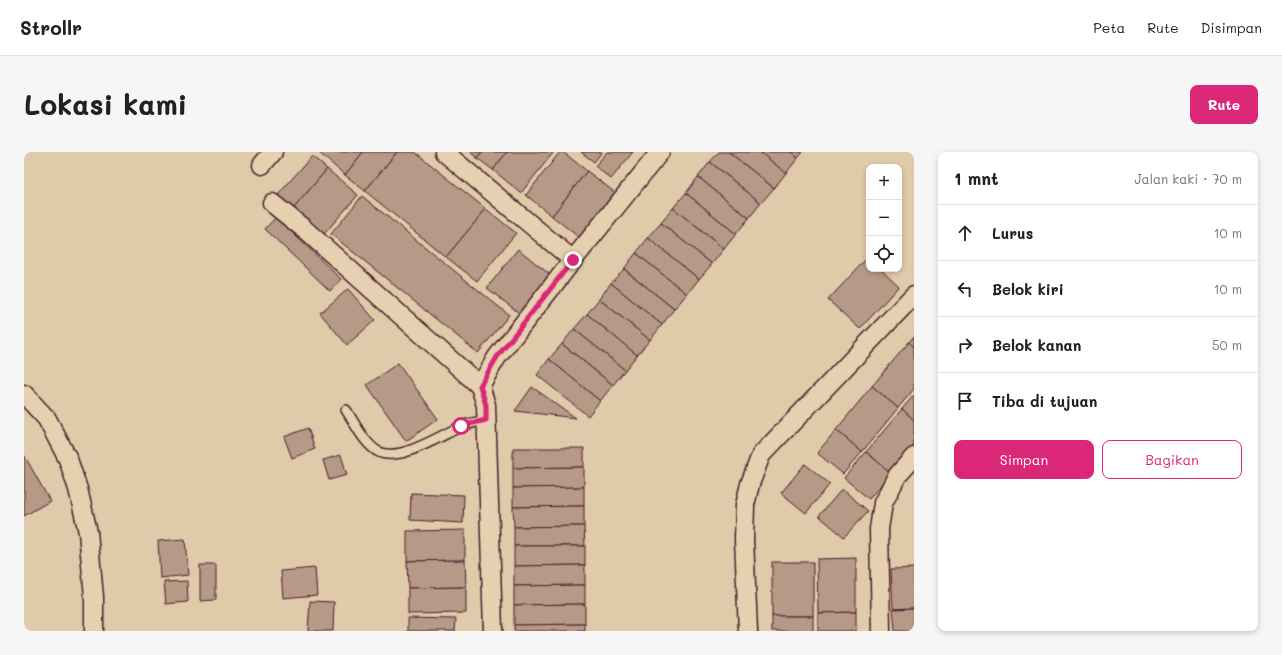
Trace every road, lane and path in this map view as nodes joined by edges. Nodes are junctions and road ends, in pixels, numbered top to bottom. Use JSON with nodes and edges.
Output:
{"nodes":[{"id":1,"x":444,"y":152,"type":"edge"},
{"id":2,"x":660,"y":152,"type":"edge"},
{"id":3,"x":272,"y":202,"type":"dead end"},
{"id":4,"x":573,"y":260,"type":"junction"},
{"id":5,"x":914,"y":295,"type":"edge"},
{"id":6,"x":480,"y":386,"type":"junction"},
{"id":7,"x":24,"y":394,"type":"edge"},
{"id":8,"x":346,"y":410,"type":"dead end"},
{"id":9,"x":486,"y":420,"type":"junction"},
{"id":10,"x":914,"y":457,"type":"edge"},
{"id":11,"x":94,"y":631,"type":"edge"},
{"id":12,"x":493,"y":631,"type":"edge"},
{"id":13,"x":748,"y":631,"type":"edge"},
{"id":14,"x":880,"y":631,"type":"edge"}],
"edges":[{"from":1,"to":4,"type":"street"},
{"from":2,"to":4,"type":"street"},
{"from":3,"to":6,"type":"street"},
{"from":4,"to":6,"type":"street"},
{"from":5,"to":13,"type":"street"},
{"from":6,"to":9,"type":"street"},
{"from":7,"to":11,"type":"street"},
{"from":8,"to":9,"type":"lane"},
{"from":9,"to":12,"type":"street"},
{"from":10,"to":14,"type":"street"}]}
